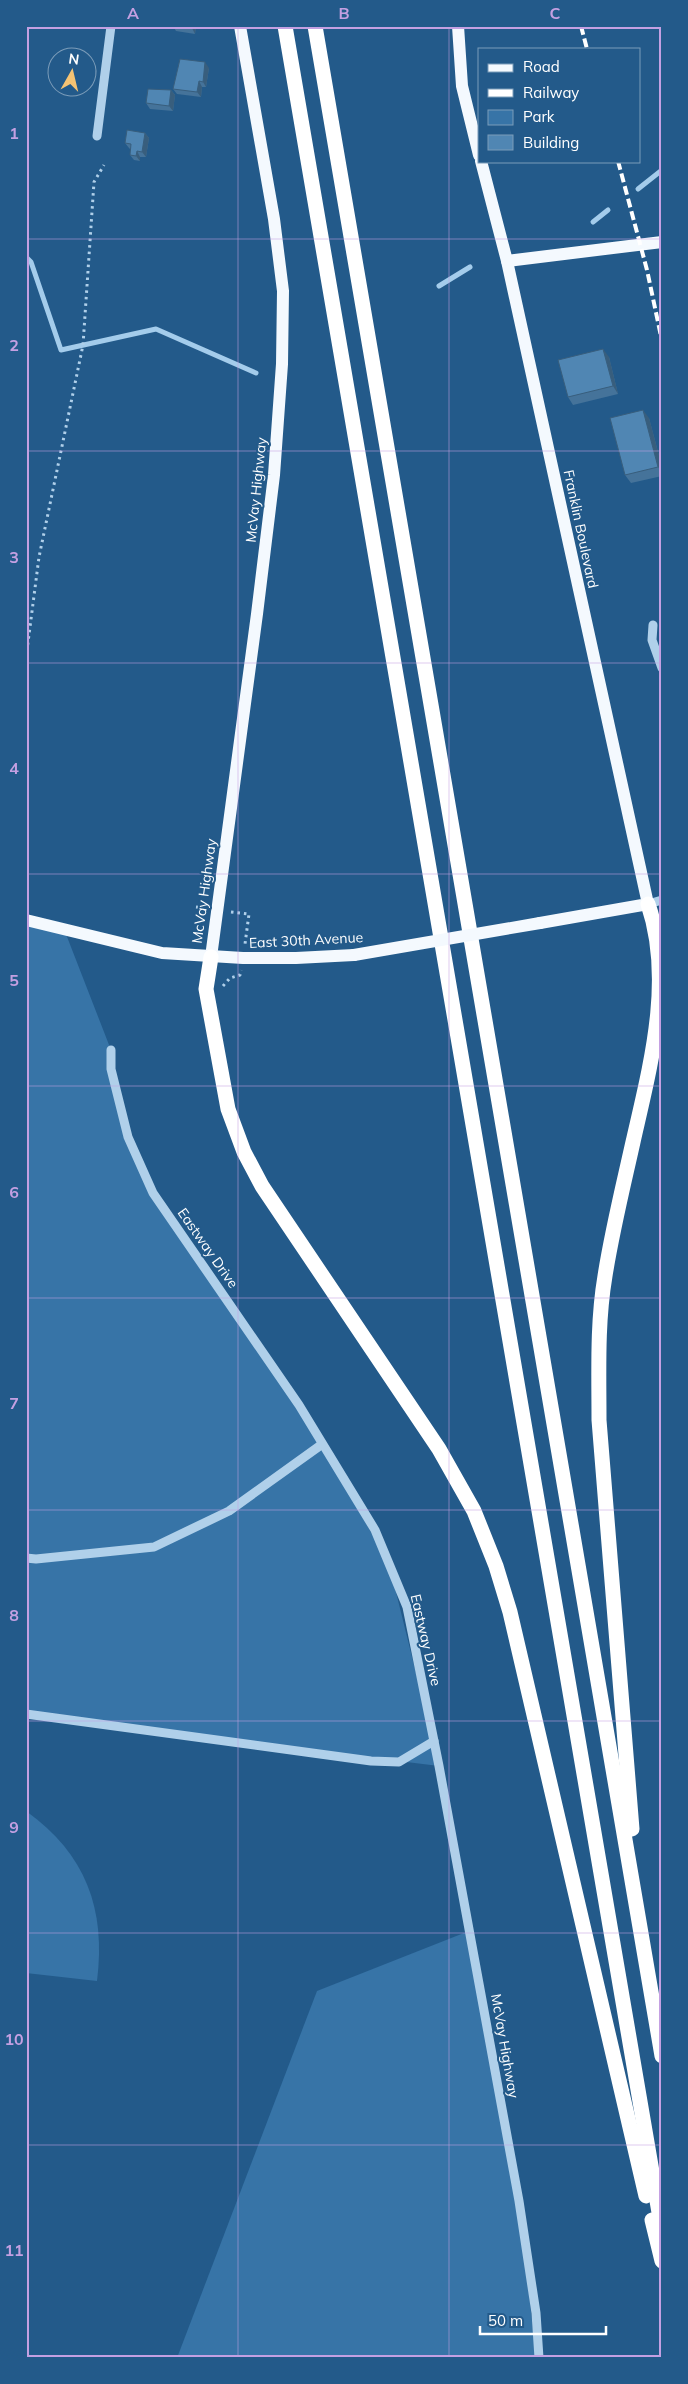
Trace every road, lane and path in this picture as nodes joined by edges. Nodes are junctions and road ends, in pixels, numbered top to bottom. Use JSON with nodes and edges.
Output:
{"nodes":[{"id":1,"x":111,"y":26,"type":"edge"},
{"id":2,"x":240,"y":26,"type":"edge"},
{"id":3,"x":285,"y":26,"type":"edge"},
{"id":4,"x":315,"y":26,"type":"edge"},
{"id":5,"x":458,"y":26,"type":"edge"},
{"id":6,"x":97,"y":136,"type":"dead end"},
{"id":7,"x":478,"y":150,"type":"edge"},
{"id":8,"x":481,"y":162,"type":"edge"},
{"id":9,"x":104,"y":165,"type":"dead end"},
{"id":10,"x":662,"y":242,"type":"edge"},
{"id":11,"x":507,"y":261,"type":"junction"},
{"id":12,"x":653,"y":625,"type":"dead end"},
{"id":13,"x":26,"y":658,"type":"edge"},
{"id":14,"x":662,"y":668,"type":"edge"},
{"id":15,"x":655,"y":902,"type":"edge"},
{"id":16,"x":196,"y":907,"type":"dead end"},
{"id":17,"x":218,"y":910,"type":"junction"},
{"id":18,"x":26,"y":920,"type":"edge"},
{"id":19,"x":211,"y":957,"type":"junction"},
{"id":20,"x":243,"y":958,"type":"junction"},
{"id":21,"x":222,"y":987,"type":"dead end"},
{"id":22,"x":111,"y":1050,"type":"dead end"},
{"id":23,"x":321,"y":1445,"type":"junction"},
{"id":24,"x":26,"y":1558,"type":"edge"},
{"id":25,"x":26,"y":1714,"type":"edge"},
{"id":26,"x":434,"y":1741,"type":"junction"},
{"id":27,"x":641,"y":1943,"type":"junction"},
{"id":28,"x":662,"y":2056,"type":"edge"},
{"id":29,"x":662,"y":2230,"type":"edge"},
{"id":30,"x":662,"y":2261,"type":"edge"},
{"id":31,"x":539,"y":2358,"type":"edge"}],
"edges":[{"from":1,"to":6,"type":"street"},
{"from":2,"to":17,"type":"main road","name":"McVay Highway"},
{"from":3,"to":29,"type":"highway"},
{"from":4,"to":27,"type":"highway"},
{"from":5,"to":7,"type":"main road"},
{"from":8,"to":11,"type":"main road","name":"Franklin Boulevard"},
{"from":9,"to":13,"type":"path"},
{"from":10,"to":11,"type":"main road"},
{"from":11,"to":15,"type":"main road","name":"Franklin Boulevard"},
{"from":12,"to":14,"type":"street"},
{"from":15,"to":20,"type":"main road","name":"East 30th Avenue","bridge":true},
{"from":15,"to":27,"type":"highway"},
{"from":16,"to":17,"type":"path"},
{"from":17,"to":19,"type":"main road","name":"McVay Highway"},
{"from":17,"to":20,"type":"path"},
{"from":18,"to":19,"type":"main road","name":"East 30th Avenue"},
{"from":19,"to":20,"type":"main road","name":"East 30th Avenue"},
{"from":19,"to":30,"type":"highway"},
{"from":20,"to":21,"type":"path"},
{"from":22,"to":23,"type":"street","name":"Eastway Drive"},
{"from":23,"to":24,"type":"street"},
{"from":23,"to":26,"type":"street","name":"Eastway Drive"},
{"from":25,"to":26,"type":"street"},
{"from":26,"to":31,"type":"street","name":"McVay Highway"},
{"from":27,"to":28,"type":"highway"}]}
